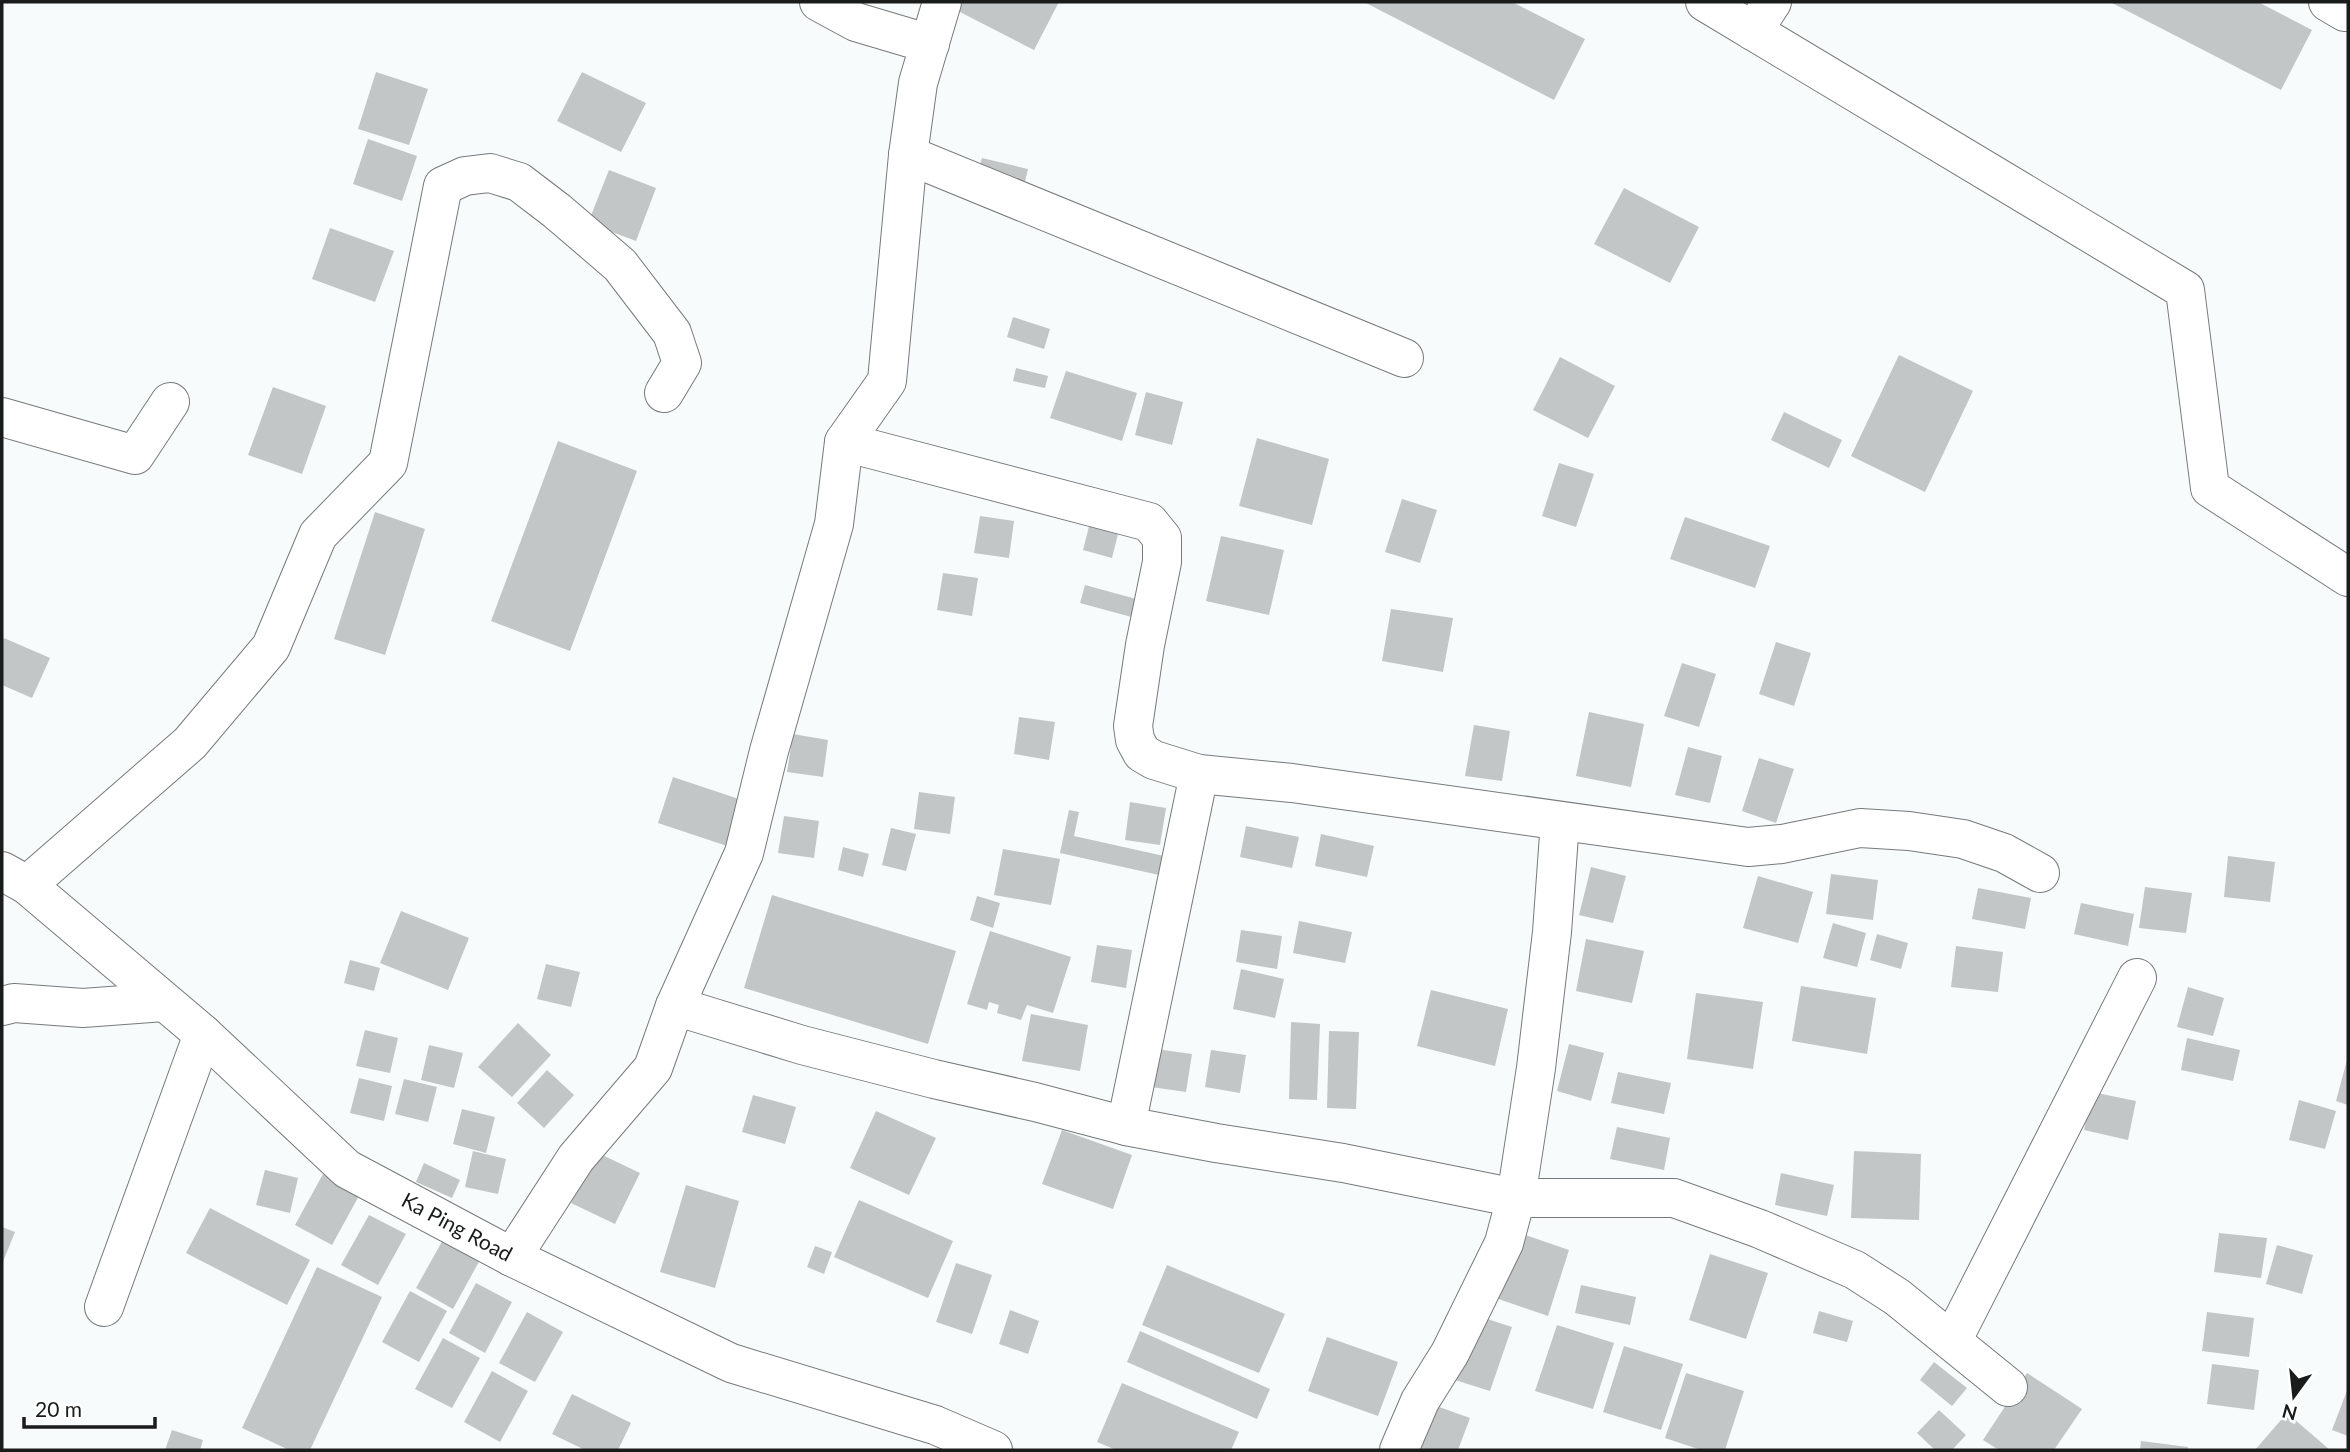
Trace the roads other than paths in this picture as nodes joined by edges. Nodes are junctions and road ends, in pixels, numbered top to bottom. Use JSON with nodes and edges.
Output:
{"nodes":[{"id":1,"x":819,"y":2,"type":"edge"},
{"id":2,"x":942,"y":2,"type":"edge"},
{"id":3,"x":1705,"y":2,"type":"edge"},
{"id":4,"x":1762,"y":16,"type":"edge"},
{"id":5,"x":930,"y":44,"type":"junction"},
{"id":6,"x":908,"y":155,"type":"junction"},
{"id":7,"x":1404,"y":358,"type":"dead end"},
{"id":8,"x":664,"y":393,"type":"dead end"},
{"id":9,"x":170,"y":402,"type":"dead end"},
{"id":10,"x":2,"y":417,"type":"edge"},
{"id":11,"x":844,"y":442,"type":"junction"},
{"id":12,"x":2348,"y":577,"type":"edge"},
{"id":13,"x":1199,"y":775,"type":"junction"},
{"id":14,"x":1560,"y":821,"type":"junction"},
{"id":15,"x":2040,"y":873,"type":"dead end"},
{"id":16,"x":14,"y":878,"type":"edge"},
{"id":17,"x":2137,"y":978,"type":"dead end"},
{"id":18,"x":164,"y":1002,"type":"junction"},
{"id":19,"x":2,"y":1006,"type":"edge"},
{"id":20,"x":676,"y":1006,"type":"junction"},
{"id":21,"x":203,"y":1034,"type":"junction"},
{"id":22,"x":1126,"y":1126,"type":"junction"},
{"id":23,"x":1516,"y":1198,"type":"junction"},
{"id":24,"x":512,"y":1258,"type":"junction"},
{"id":25,"x":104,"y":1307,"type":"dead end"},
{"id":26,"x":1952,"y":1342,"type":"junction"},
{"id":27,"x":2008,"y":1387,"type":"dead end"},
{"id":28,"x":993,"y":1450,"type":"edge"},
{"id":29,"x":1399,"y":1450,"type":"edge"}],
"edges":[{"from":1,"to":5,"type":"street"},
{"from":2,"to":5,"type":"street"},
{"from":3,"to":4,"type":"street"},
{"from":4,"to":12,"type":"street"},
{"from":5,"to":6,"type":"street"},
{"from":6,"to":7,"type":"street"},
{"from":6,"to":11,"type":"street"},
{"from":8,"to":16,"type":"street"},
{"from":9,"to":10,"type":"street"},
{"from":11,"to":13,"type":"street"},
{"from":11,"to":20,"type":"street"},
{"from":13,"to":14,"type":"street"},
{"from":13,"to":22,"type":"street"},
{"from":14,"to":15,"type":"street"},
{"from":14,"to":23,"type":"street"},
{"from":16,"to":18,"type":"street","name":"Ka Ping Road"},
{"from":17,"to":26,"type":"street"},
{"from":18,"to":19,"type":"street"},
{"from":18,"to":21,"type":"street","name":"Ka Ping Road"},
{"from":20,"to":22,"type":"street"},
{"from":20,"to":24,"type":"street"},
{"from":21,"to":24,"type":"street","name":"Ka Ping Road"},
{"from":21,"to":25,"type":"street"},
{"from":22,"to":23,"type":"street"},
{"from":23,"to":26,"type":"street"},
{"from":23,"to":29,"type":"street"},
{"from":24,"to":28,"type":"street","name":"Ka Ping Road"},
{"from":26,"to":27,"type":"street"}]}
